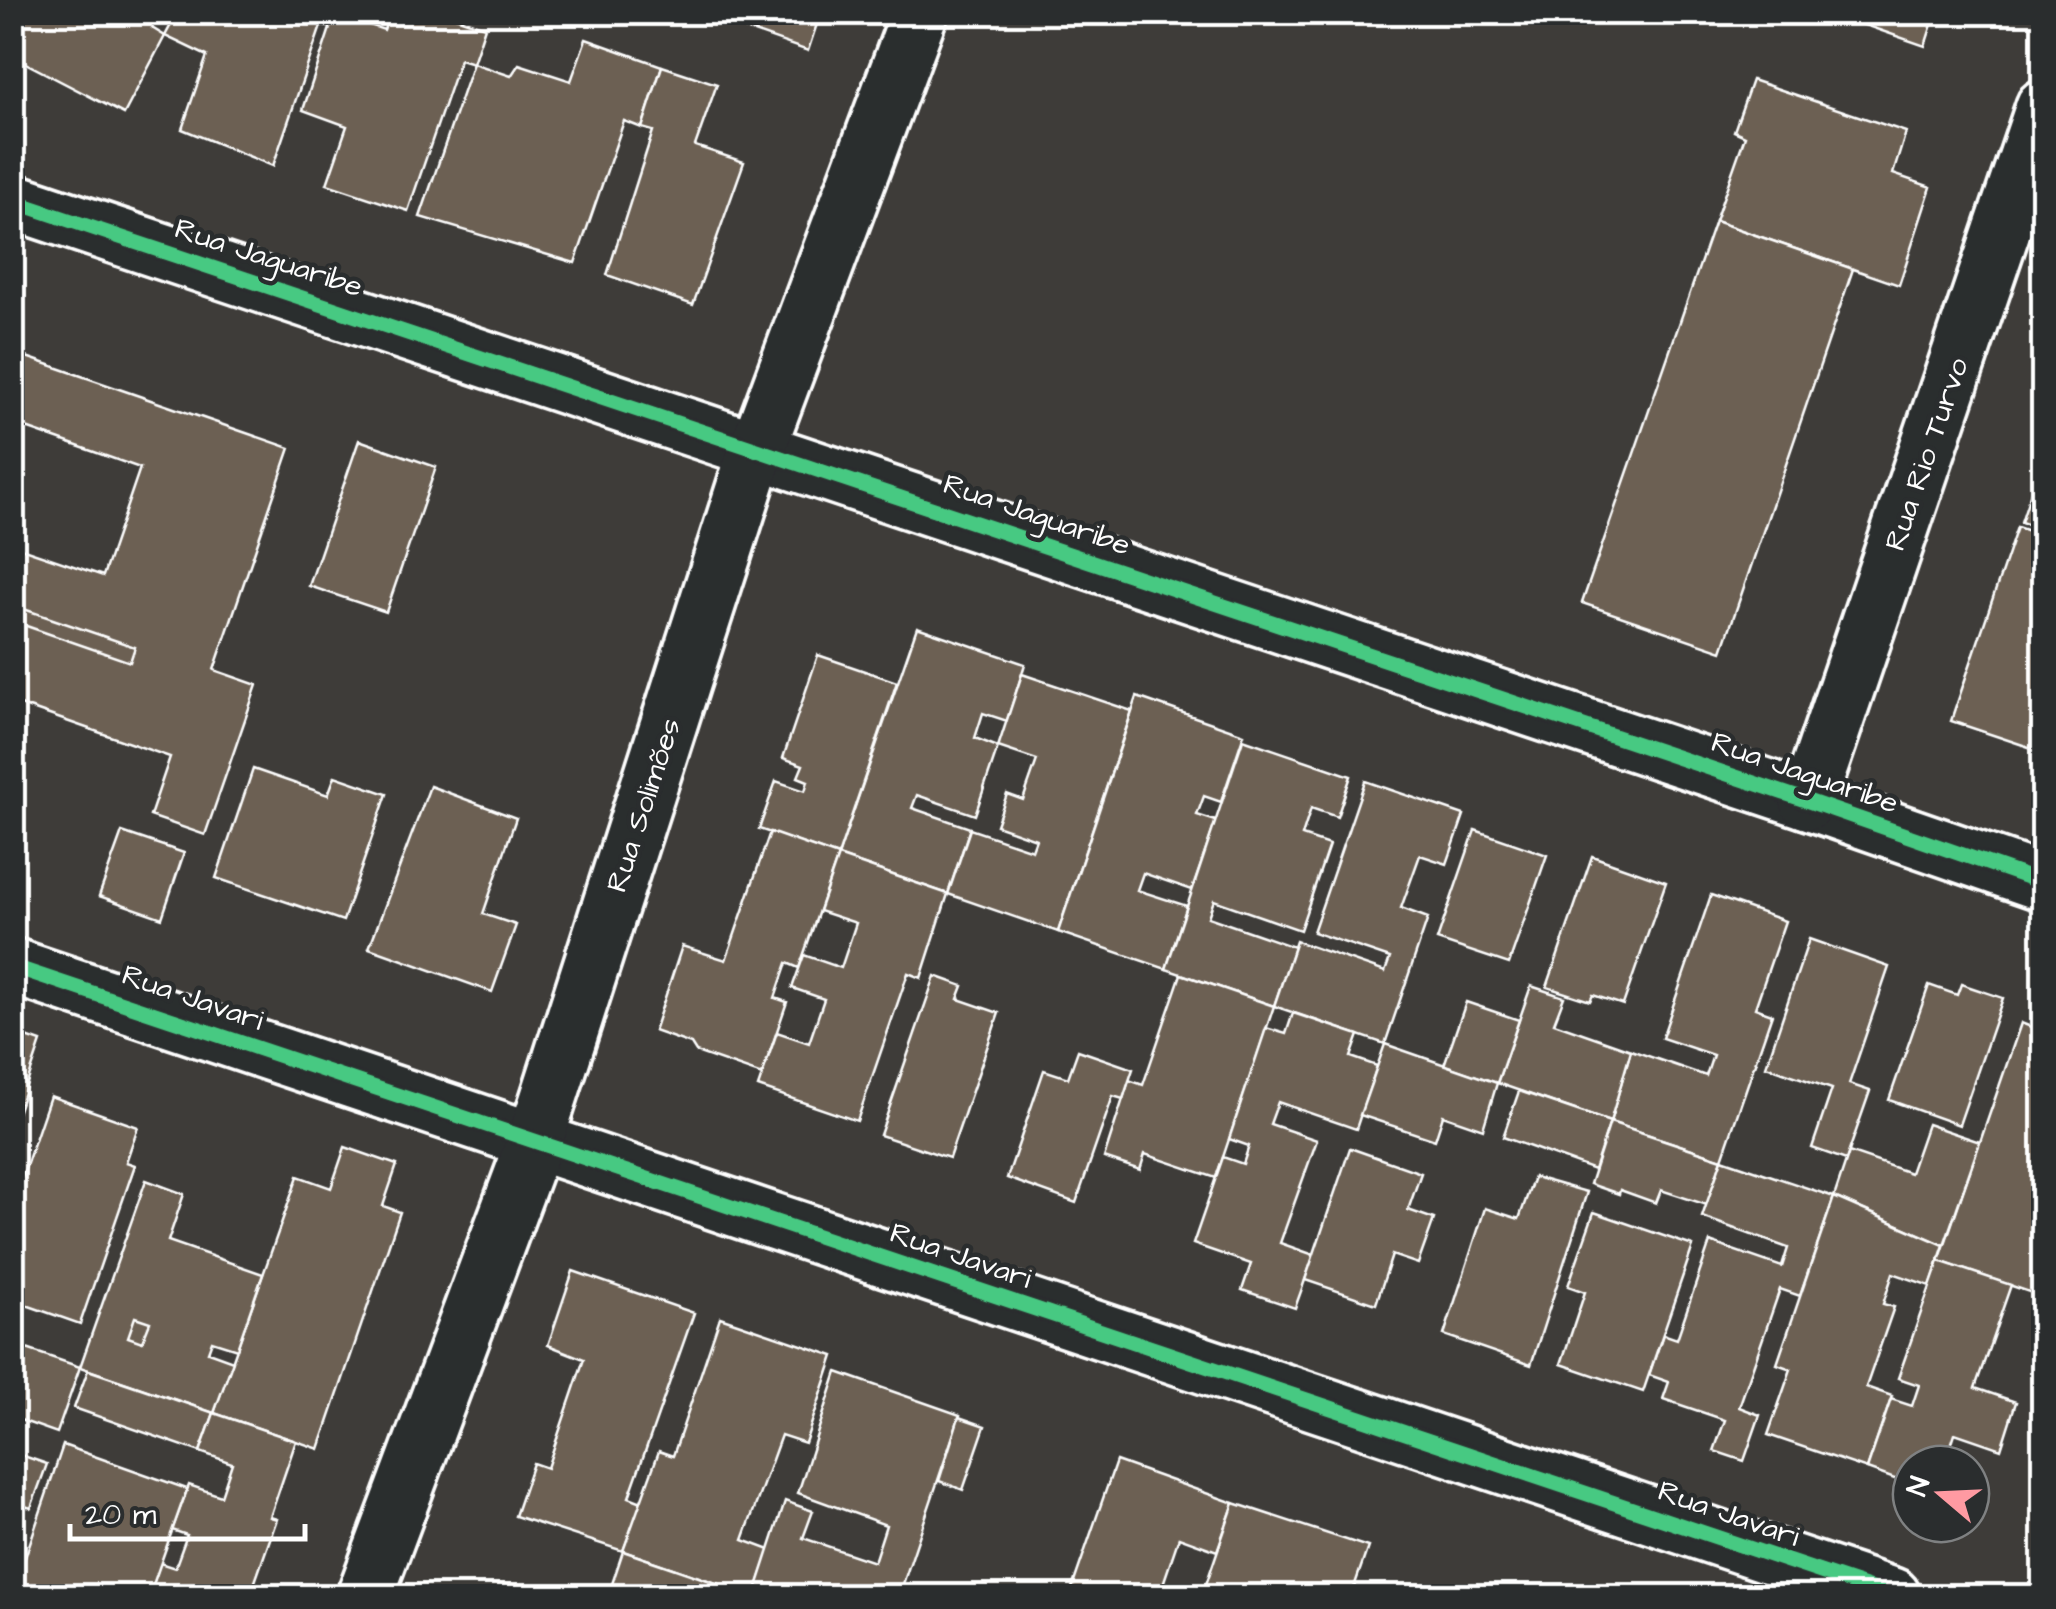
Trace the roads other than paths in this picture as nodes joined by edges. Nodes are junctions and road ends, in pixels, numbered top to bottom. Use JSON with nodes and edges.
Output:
{"nodes":[{"id":1,"x":920,"y":12,"type":"edge"},
{"id":2,"x":2044,"y":107,"type":"edge"},
{"id":3,"x":12,"y":201,"type":"edge"},
{"id":4,"x":757,"y":449,"type":"junction"},
{"id":5,"x":1808,"y":801,"type":"junction"},
{"id":6,"x":2044,"y":882,"type":"edge"},
{"id":7,"x":12,"y":966,"type":"edge"},
{"id":8,"x":535,"y":1141,"type":"junction"},
{"id":9,"x":365,"y":1596,"type":"edge"},
{"id":10,"x":1892,"y":1596,"type":"edge"}],
"edges":[{"from":1,"to":4,"type":"street","name":"Rua Solimões"},
{"from":2,"to":5,"type":"street","name":"Rua Rio Turvo"},
{"from":3,"to":4,"type":"street","name":"Rua Jaguaribe"},
{"from":4,"to":5,"type":"street","name":"Rua Jaguaribe"},
{"from":4,"to":8,"type":"street","name":"Rua Solimões"},
{"from":5,"to":6,"type":"street","name":"Rua Jaguaribe"},
{"from":7,"to":8,"type":"street","name":"Rua Javari"},
{"from":8,"to":9,"type":"street","name":"Rua Solimões"},
{"from":8,"to":10,"type":"street","name":"Rua Javari"}]}
